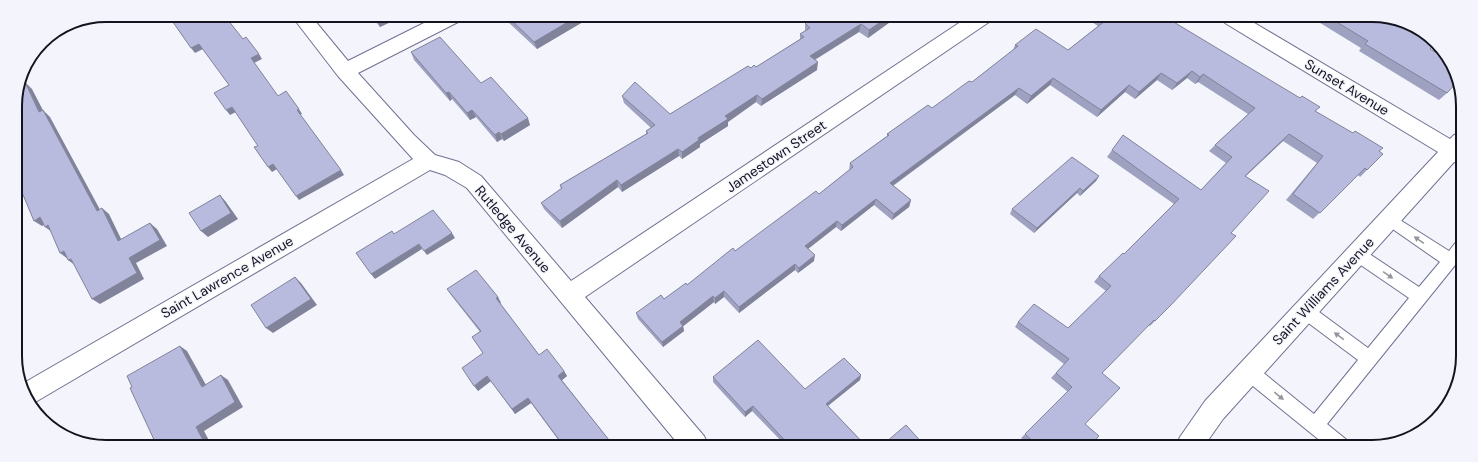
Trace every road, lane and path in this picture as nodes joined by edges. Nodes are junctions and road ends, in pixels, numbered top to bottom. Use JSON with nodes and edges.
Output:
{"nodes":[{"id":1,"x":305,"y":22,"type":"edge"},
{"id":2,"x":441,"y":22,"type":"edge"},
{"id":3,"x":975,"y":22,"type":"edge"},
{"id":4,"x":1239,"y":22,"type":"edge"},
{"id":5,"x":345,"y":71,"type":"junction"},
{"id":6,"x":1456,"y":148,"type":"edge"},
{"id":7,"x":1456,"y":151,"type":"edge"},
{"id":8,"x":428,"y":161,"type":"junction"},
{"id":9,"x":1389,"y":219,"type":"junction"},
{"id":10,"x":1456,"y":252,"type":"edge"},
{"id":11,"x":1357,"y":254,"type":"junction"},
{"id":12,"x":1450,"y":260,"type":"junction"},
{"id":13,"x":569,"y":295,"type":"junction"},
{"id":14,"x":1420,"y":297,"type":"junction"},
{"id":15,"x":1305,"y":311,"type":"junction"},
{"id":16,"x":1370,"y":359,"type":"junction"},
{"id":17,"x":1249,"y":372,"type":"junction"},
{"id":18,"x":30,"y":392,"type":"edge"},
{"id":19,"x":1316,"y":426,"type":"junction"},
{"id":20,"x":691,"y":440,"type":"edge"},
{"id":21,"x":1193,"y":440,"type":"edge"},
{"id":22,"x":1333,"y":440,"type":"edge"}],
"edges":[{"from":1,"to":5,"type":"street","name":"Rutledge Avenue"},
{"from":2,"to":5,"type":"street"},
{"from":3,"to":13,"type":"street","name":"Jamestown Street"},
{"from":4,"to":6,"type":"street","name":"Sunset Avenue"},
{"from":5,"to":8,"type":"street","name":"Rutledge Avenue"},
{"from":7,"to":9,"type":"street","name":"Saint Williams Avenue"},
{"from":8,"to":13,"type":"street","name":"Rutledge Avenue"},
{"from":8,"to":18,"type":"street","name":"Saint Lawrence Avenue"},
{"from":9,"to":11,"type":"street","name":"Saint Williams Avenue"},
{"from":12,"to":9,"type":"lane","one_way":true},
{"from":10,"to":12,"type":"lane"},
{"from":11,"to":14,"type":"lane","one_way":true},
{"from":11,"to":15,"type":"street","name":"Saint Williams Avenue"},
{"from":12,"to":14,"type":"lane"},
{"from":13,"to":20,"type":"street","name":"Rutledge Avenue"},
{"from":14,"to":16,"type":"lane"},
{"from":16,"to":15,"type":"lane","one_way":true},
{"from":15,"to":17,"type":"street","name":"Saint Williams Avenue"},
{"from":16,"to":19,"type":"lane"},
{"from":17,"to":19,"type":"lane","one_way":true},
{"from":17,"to":21,"type":"street","name":"Saint Williams Avenue"},
{"from":19,"to":22,"type":"lane"}]}
